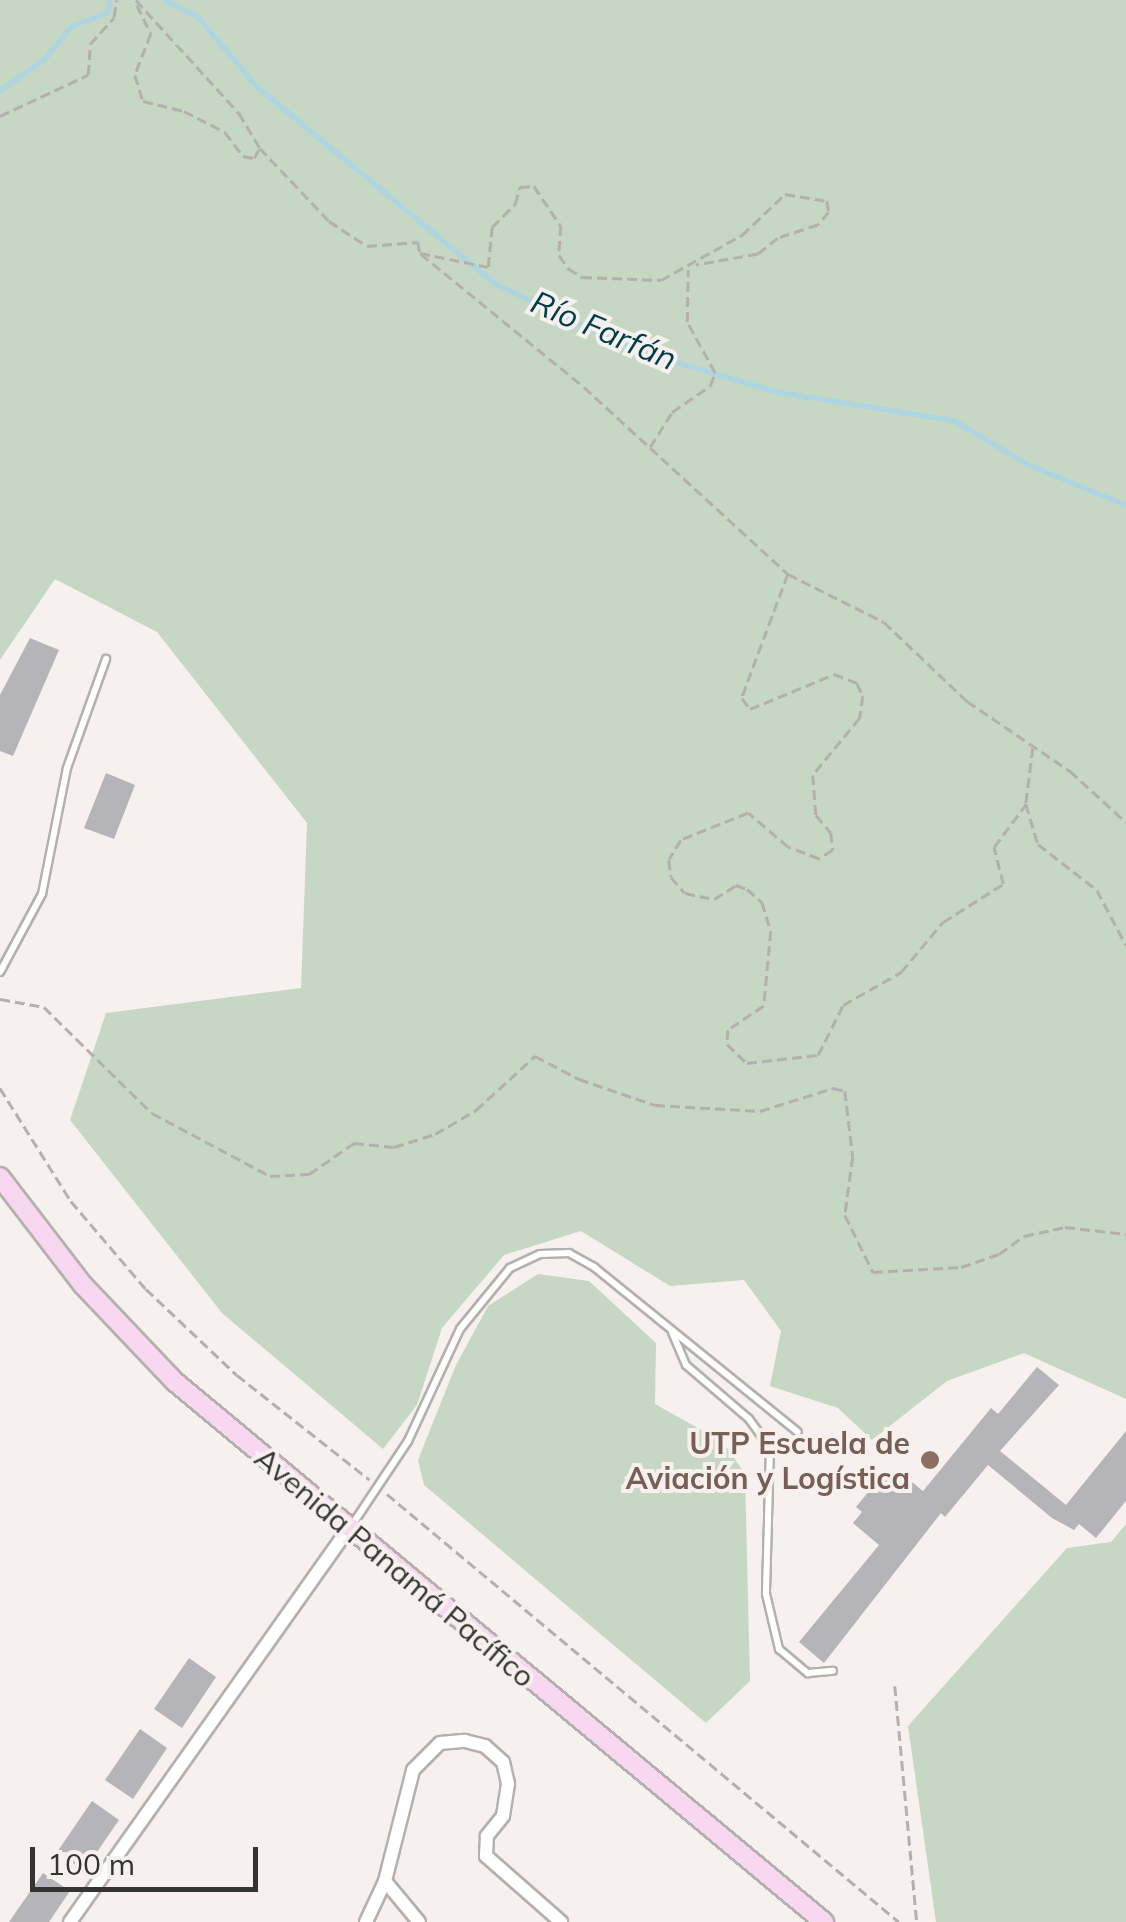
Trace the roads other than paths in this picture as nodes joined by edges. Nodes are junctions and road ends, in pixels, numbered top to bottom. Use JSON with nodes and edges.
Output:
{"nodes":[{"id":1,"x":106,"y":659,"type":"dead end"},
{"id":2,"x":0,"y":972,"type":"edge"},
{"id":3,"x":0,"y":1178,"type":"edge"},
{"id":4,"x":672,"y":1330,"type":"junction"},
{"id":5,"x":798,"y":1432,"type":"dead end"},
{"id":6,"x":348,"y":1530,"type":"junction"},
{"id":7,"x":833,"y":1671,"type":"dead end"},
{"id":8,"x":385,"y":1882,"type":"junction"},
{"id":9,"x":70,"y":1922,"type":"edge"},
{"id":10,"x":366,"y":1922,"type":"edge"},
{"id":11,"x":419,"y":1922,"type":"edge"},
{"id":12,"x":561,"y":1922,"type":"edge"},
{"id":13,"x":824,"y":1922,"type":"edge"}],
"edges":[{"from":1,"to":2,"type":"lane"},
{"from":3,"to":6,"type":"main road","name":"Avenida Panamá Pacífico"},
{"from":4,"to":5,"type":"lane"},
{"from":4,"to":6,"type":"lane"},
{"from":4,"to":7,"type":"lane"},
{"from":6,"to":9,"type":"street"},
{"from":6,"to":13,"type":"main road","name":"Avenida Panamá Pacífico"},
{"from":8,"to":10,"type":"street"},
{"from":8,"to":11,"type":"street"},
{"from":8,"to":12,"type":"street"}]}
